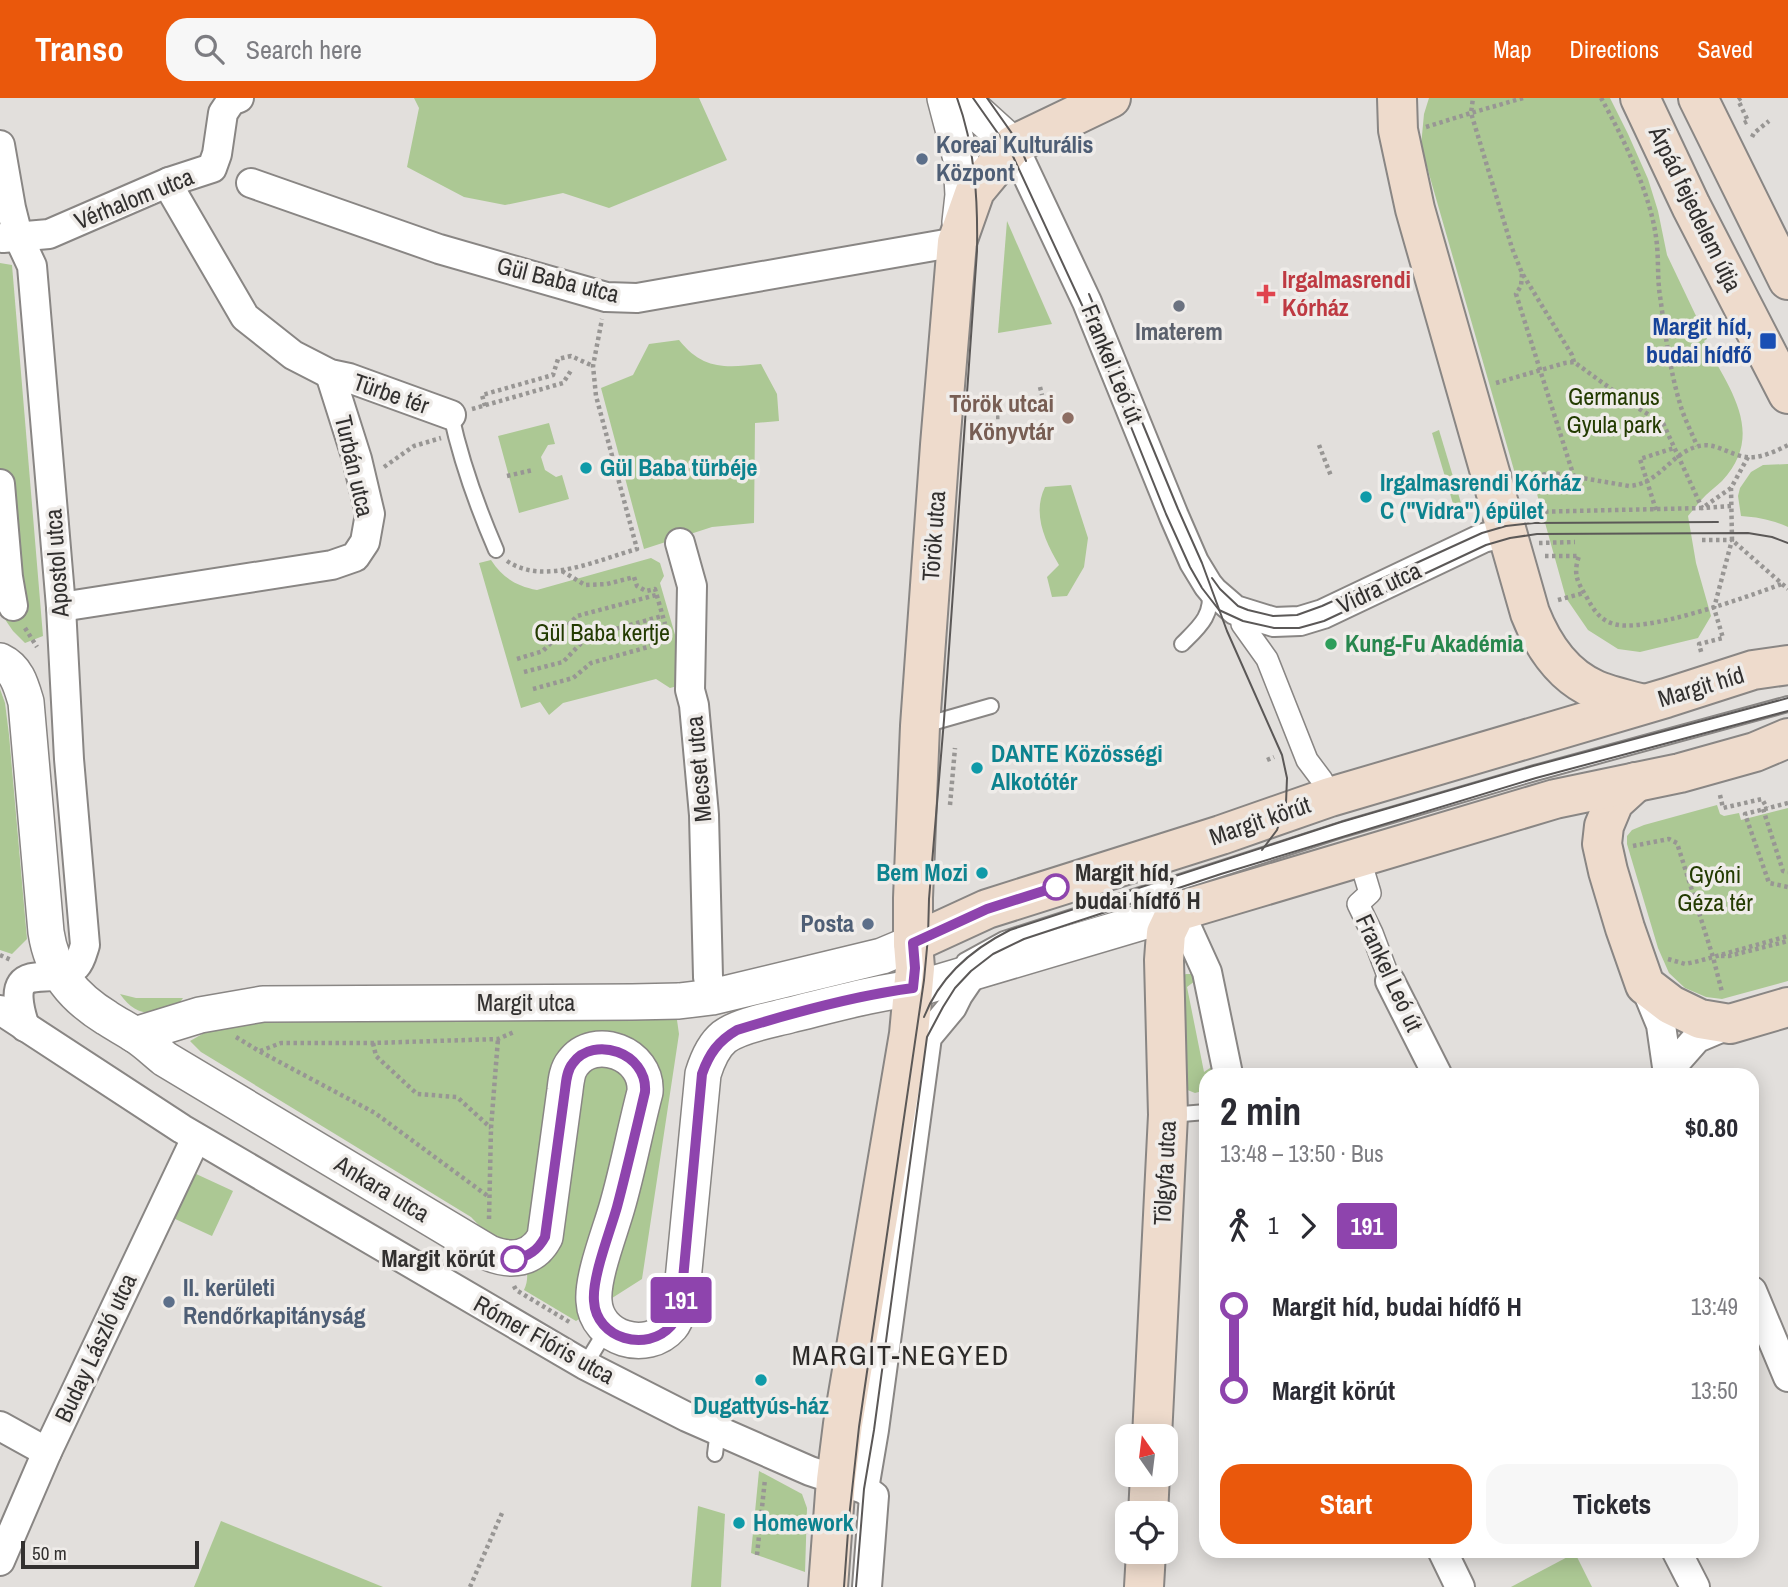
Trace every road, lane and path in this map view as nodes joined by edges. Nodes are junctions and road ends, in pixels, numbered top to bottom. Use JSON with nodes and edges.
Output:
{"nodes":[{"id":1,"x":239,"y":98,"type":"edge"},
{"id":2,"x":945,"y":98,"type":"edge"},
{"id":3,"x":961,"y":98,"type":"edge"},
{"id":4,"x":980,"y":98,"type":"edge"},
{"id":5,"x":1111,"y":98,"type":"edge"},
{"id":6,"x":1396,"y":98,"type":"edge"},
{"id":7,"x":1473,"y":98,"type":"edge"},
{"id":8,"x":1523,"y":98,"type":"edge"},
{"id":9,"x":1601,"y":98,"type":"edge"},
{"id":10,"x":1640,"y":98,"type":"edge"},
{"id":11,"x":1698,"y":98,"type":"edge"},
{"id":12,"x":1471,"y":113,"type":"junction"},
{"id":13,"x":1769,"y":121,"type":"dead end"},
{"id":14,"x":1418,"y":129,"type":"dead end"},
{"id":15,"x":1751,"y":140,"type":"dead end"},
{"id":16,"x":0,"y":145,"type":"edge"},
{"id":17,"x":1013,"y":145,"type":"junction"},
{"id":18,"x":169,"y":182,"type":"junction"},
{"id":19,"x":251,"y":183,"type":"dead end"},
{"id":20,"x":9,"y":237,"type":"edge"},
{"id":21,"x":957,"y":242,"type":"junction"},
{"id":22,"x":1522,"y":273,"type":"junction"},
{"id":23,"x":1788,"y":280,"type":"edge"},
{"id":24,"x":606,"y":297,"type":"junction"},
{"id":25,"x":1574,"y":362,"type":"junction"},
{"id":26,"x":593,"y":366,"type":"junction"},
{"id":27,"x":572,"y":369,"type":"dead end"},
{"id":28,"x":1539,"y":370,"type":"junction"},
{"id":29,"x":330,"y":374,"type":"junction"},
{"id":30,"x":1488,"y":386,"type":"dead end"},
{"id":31,"x":1040,"y":387,"type":"dead end"},
{"id":32,"x":1788,"y":394,"type":"edge"},
{"id":33,"x":1042,"y":396,"type":"dead end"},
{"id":34,"x":451,"y":415,"type":"joint"},
{"id":35,"x":428,"y":441,"type":"dead end"},
{"id":36,"x":1319,"y":444,"type":"dead end"},
{"id":37,"x":1788,"y":445,"type":"edge"},
{"id":38,"x":1697,"y":446,"type":"junction"},
{"id":39,"x":1674,"y":448,"type":"junction"},
{"id":40,"x":1678,"y":456,"type":"junction"},
{"id":41,"x":1748,"y":457,"type":"junction"},
{"id":42,"x":533,"y":470,"type":"dead end"},
{"id":43,"x":508,"y":476,"type":"dead end"},
{"id":44,"x":1331,"y":476,"type":"dead end"},
{"id":45,"x":1574,"y":477,"type":"junction"},
{"id":46,"x":1648,"y":482,"type":"junction"},
{"id":47,"x":0,"y":484,"type":"edge"},
{"id":48,"x":1731,"y":488,"type":"junction"},
{"id":49,"x":364,"y":489,"type":"junction"},
{"id":50,"x":1524,"y":494,"type":"dead end"},
{"id":51,"x":1731,"y":506,"type":"junction"},
{"id":52,"x":1702,"y":508,"type":"junction"},
{"id":53,"x":1656,"y":510,"type":"junction"},
{"id":54,"x":1516,"y":520,"type":"junction"},
{"id":55,"x":1702,"y":540,"type":"dead end"},
{"id":56,"x":1732,"y":540,"type":"junction"},
{"id":57,"x":1574,"y":542,"type":"dead end"},
{"id":58,"x":680,"y":544,"type":"dead end"},
{"id":59,"x":496,"y":550,"type":"dead end"},
{"id":60,"x":525,"y":571,"type":"dead end"},
{"id":61,"x":562,"y":571,"type":"junction"},
{"id":62,"x":1782,"y":584,"type":"junction"},
{"id":63,"x":1788,"y":589,"type":"edge"},
{"id":64,"x":1584,"y":593,"type":"junction"},
{"id":65,"x":656,"y":595,"type":"junction"},
{"id":66,"x":1209,"y":598,"type":"junction"},
{"id":67,"x":1550,"y":603,"type":"dead end"},
{"id":68,"x":13,"y":606,"type":"dead end"},
{"id":69,"x":61,"y":607,"type":"junction"},
{"id":70,"x":1714,"y":608,"type":"junction"},
{"id":71,"x":1244,"y":620,"type":"junction"},
{"id":72,"x":670,"y":641,"type":"dead end"},
{"id":73,"x":1182,"y":644,"type":"dead end"},
{"id":74,"x":1701,"y":649,"type":"dead end"},
{"id":75,"x":517,"y":659,"type":"dead end"},
{"id":76,"x":0,"y":661,"type":"edge"},
{"id":77,"x":1788,"y":665,"type":"edge"},
{"id":78,"x":524,"y":672,"type":"dead end"},
{"id":79,"x":533,"y":689,"type":"dead end"},
{"id":80,"x":1621,"y":703,"type":"junction"},
{"id":81,"x":1788,"y":704,"type":"edge"},
{"id":82,"x":991,"y":706,"type":"dead end"},
{"id":83,"x":920,"y":726,"type":"junction"},
{"id":84,"x":1788,"y":738,"type":"edge"},
{"id":85,"x":1274,"y":757,"type":"dead end"},
{"id":86,"x":1267,"y":760,"type":"dead end"},
{"id":87,"x":1635,"y":770,"type":"junction"},
{"id":88,"x":1322,"y":780,"type":"dead end"},
{"id":89,"x":1720,"y":795,"type":"dead end"},
{"id":90,"x":1788,"y":803,"type":"edge"},
{"id":91,"x":1765,"y":808,"type":"junction"},
{"id":92,"x":1622,"y":849,"type":"dead end"},
{"id":93,"x":1788,"y":872,"type":"edge"},
{"id":94,"x":1364,"y":873,"type":"dead end"},
{"id":95,"x":1788,"y":887,"type":"edge"},
{"id":96,"x":1176,"y":912,"type":"junction"},
{"id":97,"x":1788,"y":936,"type":"edge"},
{"id":98,"x":1004,"y":939,"type":"junction"},
{"id":99,"x":1788,"y":942,"type":"edge"},
{"id":100,"x":913,"y":943,"type":"junction"},
{"id":101,"x":1713,"y":957,"type":"junction"},
{"id":102,"x":975,"y":970,"type":"junction"},
{"id":103,"x":60,"y":975,"type":"junction"},
{"id":104,"x":1390,"y":981,"type":"joint"},
{"id":105,"x":1645,"y":985,"type":"junction"},
{"id":106,"x":913,"y":988,"type":"junction"},
{"id":107,"x":712,"y":997,"type":"junction"},
{"id":108,"x":1788,"y":1007,"type":"edge"},
{"id":109,"x":0,"y":1010,"type":"edge"},
{"id":110,"x":200,"y":1015,"type":"junction"},
{"id":111,"x":1730,"y":1024,"type":"junction"},
{"id":112,"x":25,"y":1027,"type":"junction"},
{"id":113,"x":520,"y":1030,"type":"dead end"},
{"id":114,"x":135,"y":1035,"type":"junction"},
{"id":115,"x":498,"y":1039,"type":"junction"},
{"id":116,"x":373,"y":1043,"type":"junction"},
{"id":117,"x":259,"y":1051,"type":"junction"},
{"id":118,"x":1227,"y":1068,"type":"edge"},
{"id":119,"x":1434,"y":1068,"type":"edge"},
{"id":120,"x":1666,"y":1068,"type":"edge"},
{"id":121,"x":1671,"y":1068,"type":"edge"},
{"id":122,"x":1199,"y":1113,"type":"edge"},
{"id":123,"x":1168,"y":1115,"type":"junction"},
{"id":124,"x":491,"y":1128,"type":"junction"},
{"id":125,"x":196,"y":1138,"type":"junction"},
{"id":126,"x":489,"y":1197,"type":"junction"},
{"id":127,"x":489,"y":1227,"type":"dead end"},
{"id":128,"x":516,"y":1290,"type":"dead end"},
{"id":129,"x":1759,"y":1308,"type":"edge"},
{"id":130,"x":572,"y":1324,"type":"dead end"},
{"id":131,"x":607,"y":1329,"type":"junction"},
{"id":132,"x":585,"y":1365,"type":"junction"},
{"id":133,"x":1788,"y":1377,"type":"edge"},
{"id":134,"x":1153,"y":1424,"type":"edge"},
{"id":135,"x":0,"y":1426,"type":"edge"},
{"id":136,"x":47,"y":1452,"type":"junction"},
{"id":137,"x":768,"y":1453,"type":"junction"},
{"id":138,"x":850,"y":1485,"type":"junction"},
{"id":139,"x":502,"y":1513,"type":"dead end"},
{"id":140,"x":752,"y":1538,"type":"dead end"},
{"id":141,"x":759,"y":1540,"type":"junction"},
{"id":142,"x":757,"y":1555,"type":"dead end"},
{"id":143,"x":1447,"y":1558,"type":"edge"},
{"id":144,"x":1680,"y":1558,"type":"edge"},
{"id":145,"x":0,"y":1561,"type":"edge"},
{"id":146,"x":1145,"y":1564,"type":"edge"},
{"id":147,"x":470,"y":1587,"type":"edge"},
{"id":148,"x":828,"y":1587,"type":"edge"},
{"id":149,"x":867,"y":1587,"type":"edge"},
{"id":150,"x":1144,"y":1587,"type":"edge"},
{"id":151,"x":1460,"y":1587,"type":"edge"},
{"id":152,"x":1695,"y":1587,"type":"edge"}],
"edges":[{"from":1,"to":18,"type":"street","name":"Vérhalom utca"},
{"from":2,"to":21,"type":"street"},
{"from":3,"to":17,"type":"street","name":"Frankel Leó út"},
{"from":4,"to":17,"type":"street","name":"Frankel Leó út"},
{"from":5,"to":17,"type":"main road"},
{"from":6,"to":54,"type":"main road"},
{"from":7,"to":12,"type":"path"},
{"from":8,"to":12,"type":"path"},
{"from":9,"to":38,"type":"path"},
{"from":10,"to":32,"type":"main road","name":"Árpád fejedelem útja"},
{"from":11,"to":23,"type":"main road"},
{"from":12,"to":14,"type":"path"},
{"from":12,"to":22,"type":"path"},
{"from":13,"to":15,"type":"path"},
{"from":16,"to":20,"type":"street","name":"Apostol utca"},
{"from":17,"to":21,"type":"main road","name":"Török utca"},
{"from":17,"to":66,"type":"street","name":"Frankel Leó út"},
{"from":18,"to":20,"type":"street","name":"Vérhalom utca"},
{"from":18,"to":29,"type":"street"},
{"from":19,"to":24,"type":"street","name":"Gül Baba utca"},
{"from":20,"to":69,"type":"street","name":"Apostol utca"},
{"from":21,"to":24,"type":"street","name":"Gül Baba utca"},
{"from":21,"to":83,"type":"main road","name":"Török utca"},
{"from":22,"to":25,"type":"path"},
{"from":22,"to":28,"type":"path"},
{"from":24,"to":26,"type":"path"},
{"from":25,"to":28,"type":"path"},
{"from":25,"to":39,"type":"path"},
{"from":26,"to":27,"type":"path"},
{"from":26,"to":61,"type":"path"},
{"from":28,"to":30,"type":"path"},
{"from":28,"to":45,"type":"path"},
{"from":29,"to":34,"type":"street","name":"Türbe tér"},
{"from":29,"to":49,"type":"street","name":"Turbán utca"},
{"from":31,"to":33,"type":"path"},
{"from":34,"to":59,"type":"lane"},
{"from":35,"to":49,"type":"path"},
{"from":36,"to":44,"type":"path"},
{"from":37,"to":41,"type":"path"},
{"from":38,"to":40,"type":"path"},
{"from":38,"to":41,"type":"path"},
{"from":39,"to":40,"type":"path"},
{"from":39,"to":46,"type":"path"},
{"from":40,"to":46,"type":"path"},
{"from":40,"to":52,"type":"path"},
{"from":41,"to":48,"type":"path"},
{"from":42,"to":43,"type":"path"},
{"from":45,"to":46,"type":"path"},
{"from":45,"to":50,"type":"path"},
{"from":46,"to":53,"type":"path"},
{"from":47,"to":68,"type":"street"},
{"from":48,"to":51,"type":"path"},
{"from":48,"to":52,"type":"path"},
{"from":49,"to":69,"type":"street","name":"Turbán utca"},
{"from":51,"to":52,"type":"path"},
{"from":51,"to":56,"type":"path"},
{"from":52,"to":53,"type":"path"},
{"from":53,"to":54,"type":"path"},
{"from":54,"to":71,"type":"street","name":"Vidra utca"},
{"from":54,"to":80,"type":"main road"},
{"from":55,"to":56,"type":"path"},
{"from":56,"to":62,"type":"path"},
{"from":56,"to":70,"type":"path"},
{"from":57,"to":64,"type":"path"},
{"from":58,"to":107,"type":"street","name":"Mecset utca"},
{"from":60,"to":61,"type":"path"},
{"from":61,"to":65,"type":"path"},
{"from":62,"to":63,"type":"path"},
{"from":62,"to":70,"type":"path"},
{"from":64,"to":67,"type":"path"},
{"from":64,"to":70,"type":"path"},
{"from":65,"to":75,"type":"path"},
{"from":65,"to":78,"type":"path"},
{"from":66,"to":71,"type":"street","name":"Frankel Leó út"},
{"from":66,"to":73,"type":"lane"},
{"from":69,"to":103,"type":"street","name":"Apostol utca"},
{"from":70,"to":74,"type":"path"},
{"from":71,"to":88,"type":"street","name":"Frankel Leó út"},
{"from":72,"to":79,"type":"path"},
{"from":76,"to":103,"type":"street","name":"Ankara utca"},
{"from":77,"to":80,"type":"main road","name":"Margit híd"},
{"from":80,"to":100,"type":"main road","name":"Margit körút"},
{"from":81,"to":87,"type":"lane","name":"Margit híd"},
{"from":82,"to":83,"type":"lane"},
{"from":83,"to":100,"type":"main road","name":"Török utca"},
{"from":84,"to":87,"type":"main road"},
{"from":85,"to":86,"type":"path"},
{"from":87,"to":96,"type":"main road"},
{"from":87,"to":98,"type":"lane","name":"Margit körút"},
{"from":87,"to":105,"type":"main road"},
{"from":89,"to":91,"type":"path"},
{"from":90,"to":91,"type":"path"},
{"from":91,"to":93,"type":"path"},
{"from":91,"to":95,"type":"path"},
{"from":92,"to":101,"type":"path"},
{"from":94,"to":104,"type":"street","name":"Frankel Leó út"},
{"from":96,"to":102,"type":"street"},
{"from":96,"to":118,"type":"street"},
{"from":96,"to":123,"type":"main road","name":"Tölgyfa utca"},
{"from":97,"to":101,"type":"path"},
{"from":98,"to":102,"type":"lane"},
{"from":98,"to":106,"type":"lane","name":"Margit körút"},
{"from":99,"to":101,"type":"path"},
{"from":100,"to":106,"type":"main road"},
{"from":100,"to":107,"type":"street","name":"Margit utca"},
{"from":102,"to":106,"type":"street"},
{"from":102,"to":138,"type":"street"},
{"from":103,"to":112,"type":"street"},
{"from":103,"to":114,"type":"street","name":"Ankara utca"},
{"from":104,"to":119,"type":"street","name":"Frankel Leó út"},
{"from":105,"to":111,"type":"main road"},
{"from":105,"to":120,"type":"street"},
{"from":106,"to":131,"type":"street"},
{"from":106,"to":138,"type":"main road"},
{"from":107,"to":110,"type":"street","name":"Margit utca"},
{"from":108,"to":111,"type":"main road"},
{"from":109,"to":112,"type":"street","name":"Rómer Flóris utca"},
{"from":110,"to":114,"type":"street","name":"Margit utca"},
{"from":110,"to":117,"type":"path"},
{"from":111,"to":121,"type":"street"},
{"from":112,"to":125,"type":"street","name":"Rómer Flóris utca"},
{"from":113,"to":115,"type":"path"},
{"from":114,"to":131,"type":"street","name":"Ankara utca"},
{"from":115,"to":116,"type":"path"},
{"from":115,"to":124,"type":"path"},
{"from":116,"to":117,"type":"path"},
{"from":116,"to":124,"type":"path"},
{"from":117,"to":126,"type":"path"},
{"from":122,"to":123,"type":"lane"},
{"from":123,"to":134,"type":"main road","name":"Tölgyfa utca"},
{"from":124,"to":126,"type":"path"},
{"from":125,"to":132,"type":"street","name":"Rómer Flóris utca"},
{"from":125,"to":136,"type":"street","name":"Buday László utca"},
{"from":126,"to":127,"type":"path"},
{"from":128,"to":130,"type":"path"},
{"from":129,"to":133,"type":"street"},
{"from":131,"to":132,"type":"lane"},
{"from":132,"to":137,"type":"street","name":"Rómer Flóris utca"},
{"from":135,"to":136,"type":"street"},
{"from":136,"to":145,"type":"street","name":"Buday László utca"},
{"from":137,"to":138,"type":"street","name":"Rómer Flóris utca"},
{"from":137,"to":141,"type":"path"},
{"from":138,"to":148,"type":"main road"},
{"from":138,"to":149,"type":"street"},
{"from":139,"to":147,"type":"path"},
{"from":140,"to":141,"type":"path"},
{"from":141,"to":142,"type":"path"},
{"from":143,"to":151,"type":"street"},
{"from":144,"to":152,"type":"street"},
{"from":146,"to":150,"type":"main road"}]}
